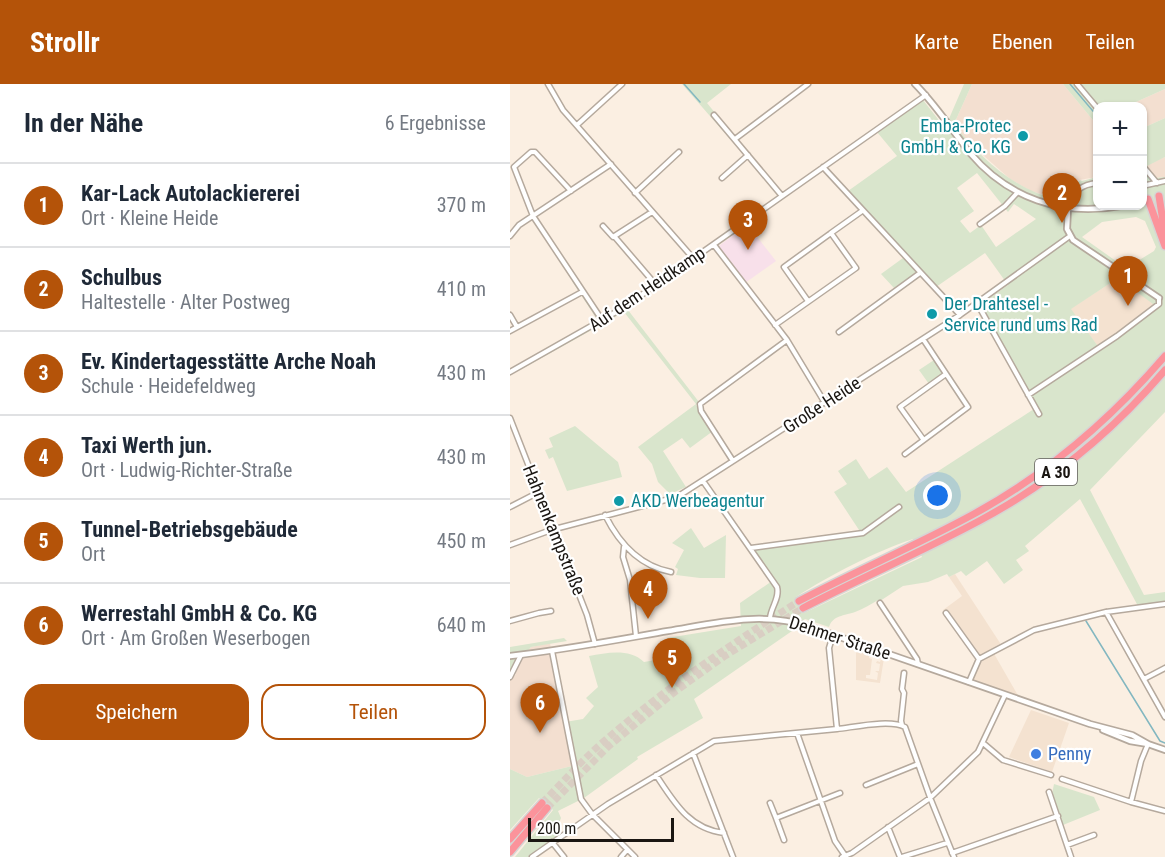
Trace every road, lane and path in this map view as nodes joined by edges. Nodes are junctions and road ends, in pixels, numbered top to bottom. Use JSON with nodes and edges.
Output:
{"nodes":[{"id":1,"x":548,"y":84,"type":"edge"},
{"id":2,"x":622,"y":84,"type":"edge"},
{"id":3,"x":808,"y":84,"type":"edge"},
{"id":4,"x":915,"y":84,"type":"edge"},
{"id":5,"x":1077,"y":84,"type":"edge"},
{"id":6,"x":926,"y":95,"type":"junction"},
{"id":7,"x":1093,"y":103,"type":"edge"},
{"id":8,"x":714,"y":115,"type":"dead end"},
{"id":9,"x":577,"y":125,"type":"junction"},
{"id":10,"x":735,"y":139,"type":"junction"},
{"id":11,"x":679,"y":152,"type":"dead end"},
{"id":12,"x":748,"y":155,"type":"junction"},
{"id":13,"x":611,"y":164,"type":"junction"},
{"id":14,"x":823,"y":167,"type":"junction"},
{"id":15,"x":1147,"y":170,"type":"edge"},
{"id":16,"x":722,"y":178,"type":"dead end"},
{"id":17,"x":1165,"y":181,"type":"edge"},
{"id":18,"x":1157,"y":183,"type":"junction"},
{"id":19,"x":1093,"y":184,"type":"edge"},
{"id":20,"x":1147,"y":185,"type":"edge"},
{"id":21,"x":571,"y":191,"type":"junction"},
{"id":22,"x":1017,"y":192,"type":"junction"},
{"id":23,"x":636,"y":193,"type":"junction"},
{"id":24,"x":782,"y":196,"type":"junction"},
{"id":25,"x":1159,"y":196,"type":"dead end"},
{"id":26,"x":1147,"y":204,"type":"edge"},
{"id":27,"x":1068,"y":208,"type":"junction"},
{"id":28,"x":1093,"y":209,"type":"edge"},
{"id":29,"x":862,"y":211,"type":"junction"},
{"id":30,"x":652,"y":212,"type":"junction"},
{"id":31,"x":533,"y":216,"type":"junction"},
{"id":32,"x":980,"y":224,"type":"dead end"},
{"id":33,"x":603,"y":226,"type":"dead end"},
{"id":34,"x":831,"y":233,"type":"junction"},
{"id":35,"x":1165,"y":234,"type":"edge"},
{"id":36,"x":510,"y":236,"type":"edge"},
{"id":37,"x":614,"y":236,"type":"junction"},
{"id":38,"x":1070,"y":236,"type":"junction"},
{"id":39,"x":714,"y":245,"type":"junction"},
{"id":40,"x":1165,"y":246,"type":"edge"},
{"id":41,"x":693,"y":258,"type":"junction"},
{"id":42,"x":920,"y":273,"type":"junction"},
{"id":43,"x":656,"y":285,"type":"junction"},
{"id":44,"x":582,"y":292,"type":"junction"},
{"id":45,"x":1159,"y":298,"type":"joint"},
{"id":46,"x":808,"y":301,"type":"junction"},
{"id":47,"x":977,"y":303,"type":"junction"},
{"id":48,"x":510,"y":315,"type":"edge"},
{"id":49,"x":960,"y":315,"type":"junction"},
{"id":50,"x":602,"y":320,"type":"junction"},
{"id":51,"x":775,"y":325,"type":"junction"},
{"id":52,"x":517,"y":327,"type":"junction"},
{"id":53,"x":510,"y":331,"type":"edge"},
{"id":54,"x":839,"y":332,"type":"dead end"},
{"id":55,"x":923,"y":339,"type":"junction"},
{"id":56,"x":787,"y":340,"type":"junction"},
{"id":57,"x":1165,"y":356,"type":"edge"},
{"id":58,"x":1165,"y":370,"type":"edge"},
{"id":59,"x":510,"y":372,"type":"edge"},
{"id":60,"x":946,"y":374,"type":"junction"},
{"id":61,"x":1028,"y":395,"type":"junction"},
{"id":62,"x":825,"y":403,"type":"junction"},
{"id":63,"x":1039,"y":414,"type":"dead end"},
{"id":64,"x":510,"y":418,"type":"edge"},
{"id":65,"x":923,"y":439,"type":"junction"},
{"id":66,"x":905,"y":454,"type":"dead end"},
{"id":67,"x":733,"y":462,"type":"junction"},
{"id":68,"x":703,"y":481,"type":"junction"},
{"id":69,"x":539,"y":492,"type":"junction"},
{"id":70,"x":510,"y":507,"type":"edge"},
{"id":71,"x":899,"y":507,"type":"dead end"},
{"id":72,"x":605,"y":515,"type":"junction"},
{"id":73,"x":553,"y":529,"type":"junction"},
{"id":74,"x":510,"y":545,"type":"edge"},
{"id":75,"x":624,"y":547,"type":"junction"},
{"id":76,"x":750,"y":549,"type":"junction"},
{"id":77,"x":671,"y":572,"type":"dead end"},
{"id":78,"x":880,"y":603,"type":"dead end"},
{"id":79,"x":1165,"y":604,"type":"edge"},
{"id":80,"x":551,"y":611,"type":"dead end"},
{"id":81,"x":1106,"y":612,"type":"junction"},
{"id":82,"x":946,"y":613,"type":"dead end"},
{"id":83,"x":770,"y":618,"type":"junction"},
{"id":84,"x":510,"y":621,"type":"edge"},
{"id":85,"x":833,"y":635,"type":"junction"},
{"id":86,"x":636,"y":636,"type":"junction"},
{"id":87,"x":594,"y":644,"type":"junction"},
{"id":88,"x":552,"y":651,"type":"junction"},
{"id":89,"x":521,"y":655,"type":"junction"},
{"id":90,"x":510,"y":656,"type":"edge"},
{"id":91,"x":980,"y":659,"type":"junction"},
{"id":92,"x":918,"y":664,"type":"junction"},
{"id":93,"x":1165,"y":668,"type":"edge"},
{"id":94,"x":904,"y":673,"type":"dead end"},
{"id":95,"x":510,"y":676,"type":"edge"},
{"id":96,"x":1144,"y":680,"type":"junction"},
{"id":97,"x":969,"y":682,"type":"junction"},
{"id":98,"x":1005,"y":695,"type":"junction"},
{"id":99,"x":1165,"y":717,"type":"edge"},
{"id":100,"x":902,"y":725,"type":"junction"},
{"id":101,"x":837,"y":729,"type":"junction"},
{"id":102,"x":796,"y":733,"type":"junction"},
{"id":103,"x":983,"y":743,"type":"junction"},
{"id":104,"x":1148,"y":744,"type":"junction"},
{"id":105,"x":1165,"y":750,"type":"edge"},
{"id":106,"x":693,"y":753,"type":"junction"},
{"id":107,"x":918,"y":764,"type":"junction"},
{"id":108,"x":656,"y":775,"type":"junction"},
{"id":109,"x":1051,"y":775,"type":"dead end"},
{"id":110,"x":1062,"y":779,"type":"dead end"},
{"id":111,"x":866,"y":785,"type":"dead end"},
{"id":112,"x":840,"y":792,"type":"dead end"},
{"id":113,"x":1049,"y":792,"type":"dead end"},
{"id":114,"x":930,"y":798,"type":"junction"},
{"id":115,"x":820,"y":801,"type":"junction"},
{"id":116,"x":1131,"y":802,"type":"junction"},
{"id":117,"x":770,"y":803,"type":"dead end"},
{"id":118,"x":1165,"y":811,"type":"edge"},
{"id":119,"x":592,"y":814,"type":"junction"},
{"id":120,"x":1058,"y":816,"type":"junction"},
{"id":121,"x":776,"y":818,"type":"junction"},
{"id":122,"x":888,"y":827,"type":"junction"},
{"id":123,"x":724,"y":833,"type":"junction"},
{"id":124,"x":1094,"y":835,"type":"dead end"},
{"id":125,"x":510,"y":839,"type":"edge"},
{"id":126,"x":784,"y":840,"type":"dead end"},
{"id":127,"x":552,"y":842,"type":"junction"},
{"id":128,"x":947,"y":843,"type":"junction"},
{"id":129,"x":1067,"y":845,"type":"junction"},
{"id":130,"x":627,"y":850,"type":"junction"},
{"id":131,"x":510,"y":852,"type":"edge"},
{"id":132,"x":953,"y":855,"type":"edge"},
{"id":133,"x":845,"y":856,"type":"edge"},
{"id":134,"x":532,"y":857,"type":"edge"},
{"id":135,"x":564,"y":857,"type":"edge"},
{"id":136,"x":621,"y":857,"type":"edge"},
{"id":137,"x":635,"y":857,"type":"edge"},
{"id":138,"x":734,"y":857,"type":"edge"},
{"id":139,"x":901,"y":857,"type":"edge"},
{"id":140,"x":1071,"y":857,"type":"edge"}],
"edges":[{"from":1,"to":9,"type":"street"},
{"from":2,"to":9,"type":"street"},
{"from":3,"to":10,"type":"street"},
{"from":4,"to":6,"type":"street"},
{"from":5,"to":7,"type":"street"},
{"from":6,"to":14,"type":"street","name":"Auf dem Heidkamp"},
{"from":6,"to":22,"type":"street"},
{"from":8,"to":10,"type":"street"},
{"from":9,"to":13,"type":"street"},
{"from":10,"to":12,"type":"street"},
{"from":11,"to":23,"type":"street"},
{"from":12,"to":16,"type":"street"},
{"from":12,"to":24,"type":"street"},
{"from":13,"to":21,"type":"street"},
{"from":13,"to":23,"type":"street"},
{"from":14,"to":24,"type":"street","name":"Auf dem Heidkamp"},
{"from":14,"to":29,"type":"street"},
{"from":15,"to":18,"type":"street"},
{"from":17,"to":18,"type":"street"},
{"from":18,"to":20,"type":"street"},
{"from":19,"to":27,"type":"street"},
{"from":21,"to":31,"type":"street"},
{"from":21,"to":31,"type":"street"},
{"from":22,"to":27,"type":"street"},
{"from":22,"to":32,"type":"street"},
{"from":23,"to":30,"type":"street"},
{"from":24,"to":39,"type":"street","name":"Auf dem Heidkamp"},
{"from":25,"to":35,"type":"highway"},
{"from":26,"to":40,"type":"highway"},
{"from":27,"to":28,"type":"street"},
{"from":27,"to":38,"type":"street"},
{"from":29,"to":34,"type":"street"},
{"from":29,"to":42,"type":"street"},
{"from":30,"to":37,"type":"street"},
{"from":30,"to":41,"type":"street"},
{"from":31,"to":36,"type":"street"},
{"from":31,"to":44,"type":"street"},
{"from":33,"to":37,"type":"street"},
{"from":34,"to":46,"type":"street"},
{"from":34,"to":46,"type":"street"},
{"from":37,"to":43,"type":"street"},
{"from":38,"to":45,"type":"street"},
{"from":38,"to":47,"type":"street","name":"Große Heide"},
{"from":39,"to":41,"type":"street","name":"Auf dem Heidkamp"},
{"from":39,"to":51,"type":"street"},
{"from":41,"to":43,"type":"street","name":"Auf dem Heidkamp"},
{"from":42,"to":49,"type":"street"},
{"from":42,"to":54,"type":"street"},
{"from":43,"to":50,"type":"street","name":"Auf dem Heidkamp"},
{"from":44,"to":50,"type":"street"},
{"from":44,"to":52,"type":"street"},
{"from":45,"to":61,"type":"street"},
{"from":46,"to":51,"type":"street"},
{"from":47,"to":49,"type":"street","name":"Große Heide"},
{"from":47,"to":61,"type":"street"},
{"from":48,"to":52,"type":"street"},
{"from":49,"to":55,"type":"street","name":"Große Heide"},
{"from":50,"to":59,"type":"street","name":"Auf dem Heidkamp"},
{"from":51,"to":56,"type":"street"},
{"from":52,"to":53,"type":"street"},
{"from":55,"to":60,"type":"street"},
{"from":55,"to":62,"type":"street","name":"Große Heide"},
{"from":56,"to":62,"type":"street"},
{"from":56,"to":67,"type":"street"},
{"from":57,"to":58,"type":"highway","number":"A 30"},
{"from":60,"to":65,"type":"street"},
{"from":60,"to":65,"type":"street"},
{"from":61,"to":63,"type":"street"},
{"from":62,"to":67,"type":"street","name":"Große Heide"},
{"from":64,"to":69,"type":"street","name":"Hahnenkampstraße"},
{"from":65,"to":66,"type":"street"},
{"from":67,"to":68,"type":"street","name":"Große Heide"},
{"from":68,"to":72,"type":"street","name":"Große Heide"},
{"from":68,"to":76,"type":"street"},
{"from":69,"to":70,"type":"street"},
{"from":69,"to":73,"type":"street","name":"Hahnenkampstraße"},
{"from":71,"to":76,"type":"street"},
{"from":72,"to":73,"type":"street","name":"Große Heide"},
{"from":72,"to":75,"type":"street"},
{"from":73,"to":74,"type":"street","name":"Große Heide"},
{"from":73,"to":87,"type":"street","name":"Hahnenkampstraße"},
{"from":75,"to":77,"type":"street"},
{"from":75,"to":86,"type":"street"},
{"from":76,"to":83,"type":"street"},
{"from":78,"to":92,"type":"street"},
{"from":79,"to":81,"type":"street"},
{"from":80,"to":84,"type":"street"},
{"from":81,"to":91,"type":"street"},
{"from":81,"to":96,"type":"street"},
{"from":82,"to":91,"type":"street"},
{"from":83,"to":85,"type":"street","name":"Dehmer Straße"},
{"from":83,"to":86,"type":"street","name":"Dehmer Straße"},
{"from":85,"to":92,"type":"street","name":"Dehmer Straße"},
{"from":85,"to":101,"type":"street"},
{"from":86,"to":87,"type":"street","name":"Dehmer Straße"},
{"from":87,"to":88,"type":"street","name":"Dehmer Straße"},
{"from":88,"to":89,"type":"street","name":"Dehmer Straße"},
{"from":88,"to":119,"type":"street"},
{"from":89,"to":90,"type":"street","name":"Dehmer Straße"},
{"from":89,"to":95,"type":"street"},
{"from":91,"to":97,"type":"street"},
{"from":92,"to":97,"type":"street","name":"Dehmer Straße"},
{"from":93,"to":96,"type":"street"},
{"from":94,"to":100,"type":"street"},
{"from":96,"to":99,"type":"street"},
{"from":97,"to":98,"type":"street","name":"Dehmer Straße"},
{"from":98,"to":103,"type":"street"},
{"from":98,"to":104,"type":"street","name":"Dehmer Straße"},
{"from":100,"to":101,"type":"street"},
{"from":100,"to":107,"type":"street"},
{"from":101,"to":102,"type":"street"},
{"from":102,"to":106,"type":"street"},
{"from":102,"to":115,"type":"street"},
{"from":103,"to":109,"type":"street"},
{"from":103,"to":114,"type":"street"},
{"from":104,"to":105,"type":"street","name":"Dehmer Straße"},
{"from":104,"to":116,"type":"street"},
{"from":106,"to":108,"type":"street"},
{"from":106,"to":123,"type":"street"},
{"from":107,"to":111,"type":"street"},
{"from":107,"to":114,"type":"street"},
{"from":108,"to":119,"type":"street"},
{"from":108,"to":123,"type":"street"},
{"from":110,"to":116,"type":"street"},
{"from":112,"to":115,"type":"street"},
{"from":113,"to":120,"type":"street"},
{"from":114,"to":122,"type":"street"},
{"from":114,"to":128,"type":"street"},
{"from":115,"to":121,"type":"street"},
{"from":115,"to":133,"type":"street"},
{"from":116,"to":118,"type":"street"},
{"from":117,"to":121,"type":"street"},
{"from":119,"to":127,"type":"street"},
{"from":119,"to":130,"type":"street"},
{"from":120,"to":129,"type":"street"},
{"from":120,"to":132,"type":"street"},
{"from":121,"to":126,"type":"street"},
{"from":122,"to":133,"type":"street"},
{"from":122,"to":139,"type":"street"},
{"from":123,"to":138,"type":"street"},
{"from":124,"to":129,"type":"street"},
{"from":125,"to":131,"type":"highway"},
{"from":127,"to":134,"type":"street"},
{"from":127,"to":135,"type":"street"},
{"from":128,"to":132,"type":"street"},
{"from":128,"to":139,"type":"street"},
{"from":129,"to":140,"type":"street"},
{"from":130,"to":136,"type":"street"},
{"from":130,"to":137,"type":"street"}]}
